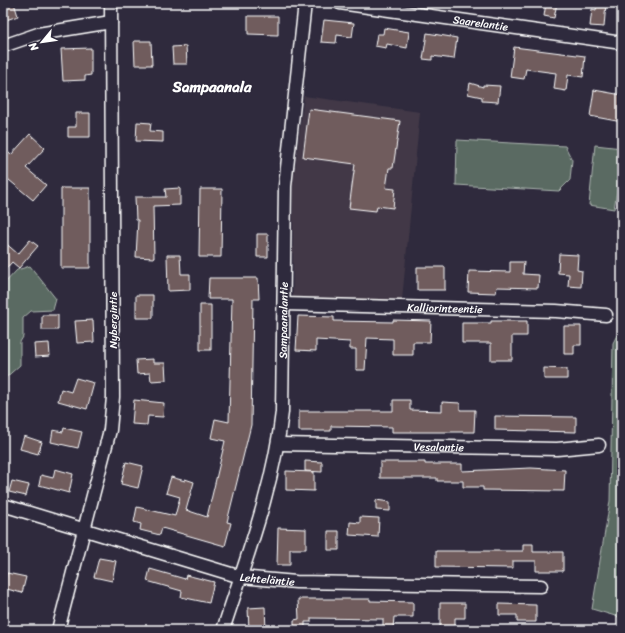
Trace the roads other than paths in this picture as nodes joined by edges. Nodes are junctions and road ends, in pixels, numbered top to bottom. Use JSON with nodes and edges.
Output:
{"nodes":[{"id":1,"x":111,"y":3,"type":"edge"},
{"id":2,"x":305,"y":3,"type":"edge"},
{"id":3,"x":340,"y":3,"type":"edge"},
{"id":4,"x":111,"y":22,"type":"junction"},
{"id":5,"x":622,"y":43,"type":"edge"},
{"id":6,"x":3,"y":46,"type":"edge"},
{"id":7,"x":284,"y":304,"type":"junction"},
{"id":8,"x":606,"y":315,"type":"dead end"},
{"id":9,"x":279,"y":444,"type":"junction"},
{"id":10,"x":599,"y":445,"type":"dead end"},
{"id":11,"x":3,"y":505,"type":"edge"},
{"id":12,"x":83,"y":529,"type":"junction"},
{"id":13,"x":241,"y":577,"type":"junction"},
{"id":14,"x":541,"y":586,"type":"dead end"},
{"id":15,"x":58,"y":630,"type":"edge"},
{"id":16,"x":223,"y":630,"type":"edge"}],
"edges":[{"from":1,"to":4,"type":"street","name":"Nybergintie"},
{"from":2,"to":7,"type":"street","name":"Sampaanalantie"},
{"from":3,"to":5,"type":"street","name":"Saarelantie"},
{"from":4,"to":6,"type":"street"},
{"from":4,"to":12,"type":"street","name":"Nybergintie"},
{"from":7,"to":8,"type":"street","name":"Kalliorinteentie"},
{"from":7,"to":9,"type":"street","name":"Sampaanalantie"},
{"from":9,"to":10,"type":"street","name":"Vesalantie"},
{"from":9,"to":13,"type":"street","name":"Sampaanalantie"},
{"from":11,"to":12,"type":"street","name":"Lehteläntie"},
{"from":12,"to":13,"type":"street","name":"Lehteläntie"},
{"from":12,"to":15,"type":"street","name":"Nybergintie"},
{"from":13,"to":14,"type":"street","name":"Lehteläntie"},
{"from":13,"to":16,"type":"street","name":"Sampaanalantie"}]}
